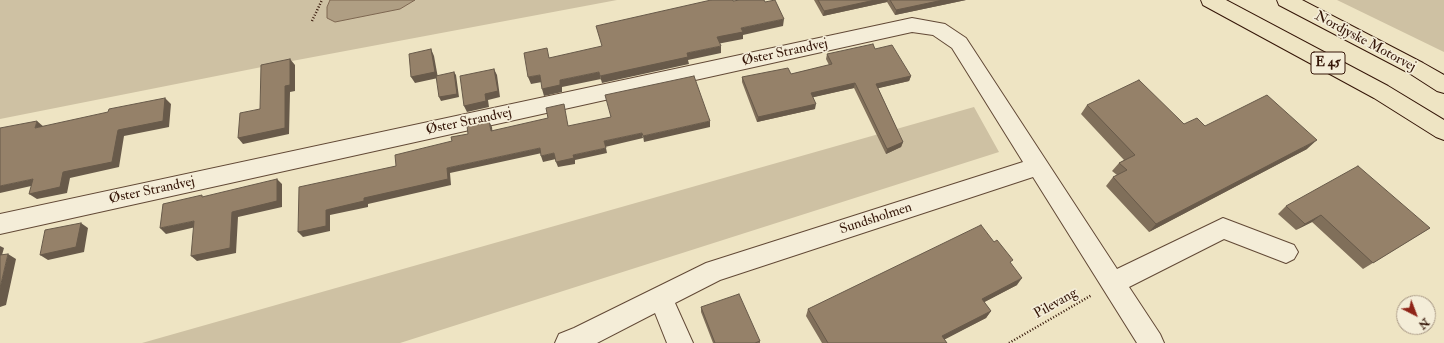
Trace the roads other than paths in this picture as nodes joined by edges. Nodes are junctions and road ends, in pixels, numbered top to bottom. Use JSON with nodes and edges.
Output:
{"nodes":[{"id":1,"x":1210,"y":0,"type":"edge"},
{"id":2,"x":1286,"y":0,"type":"edge"},
{"id":3,"x":1444,"y":85,"type":"edge"},
{"id":4,"x":1444,"y":131,"type":"edge"},
{"id":5,"x":1038,"y":166,"type":"junction"},
{"id":6,"x":0,"y":224,"type":"edge"},
{"id":7,"x":1286,"y":252,"type":"dead end"},
{"id":8,"x":1114,"y":283,"type":"junction"},
{"id":9,"x":660,"y":298,"type":"junction"},
{"id":10,"x":579,"y":341,"type":"edge"},
{"id":11,"x":680,"y":343,"type":"edge"},
{"id":12,"x":1151,"y":343,"type":"edge"}],
"edges":[{"from":1,"to":4,"type":"highway","number":"E 45"},
{"from":2,"to":3,"type":"highway","name":"Nordjyske Motorvej","number":"E 45"},
{"from":5,"to":6,"type":"street","name":"Øster Strandvej"},
{"from":5,"to":8,"type":"street"},
{"from":5,"to":9,"type":"street","name":"Sundsholmen"},
{"from":7,"to":8,"type":"street"},
{"from":8,"to":12,"type":"street"},
{"from":9,"to":10,"type":"street","name":"Sundsholmen"},
{"from":9,"to":11,"type":"street"}]}
